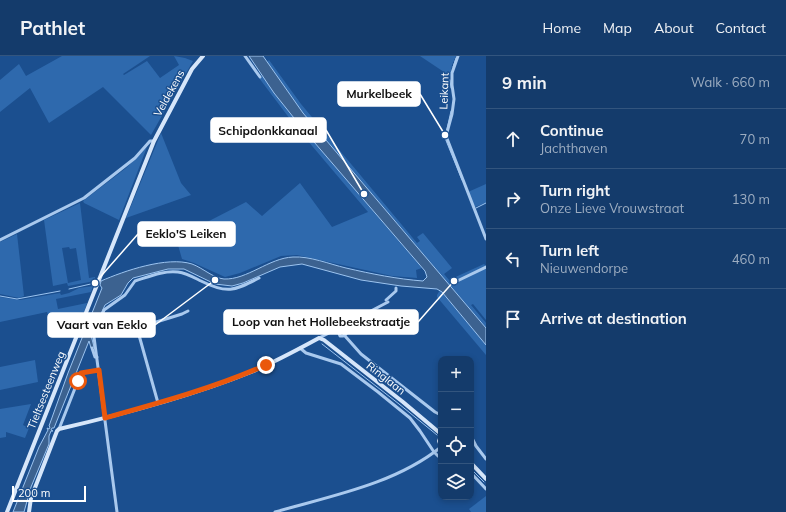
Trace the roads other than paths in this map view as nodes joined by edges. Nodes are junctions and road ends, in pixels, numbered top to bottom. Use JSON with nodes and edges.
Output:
{"nodes":[{"id":1,"x":203,"y":56,"type":"edge"},
{"id":2,"x":245,"y":56,"type":"edge"},
{"id":3,"x":458,"y":56,"type":"edge"},
{"id":4,"x":260,"y":77,"type":"dead end"},
{"id":5,"x":154,"y":142,"type":"junction"},
{"id":6,"x":486,"y":239,"type":"edge"},
{"id":7,"x":0,"y":240,"type":"edge"},
{"id":8,"x":486,"y":267,"type":"edge"},
{"id":9,"x":259,"y":278,"type":"dead end"},
{"id":10,"x":453,"y":283,"type":"dead end"},
{"id":11,"x":396,"y":288,"type":"dead end"},
{"id":12,"x":188,"y":311,"type":"dead end"},
{"id":13,"x":344,"y":329,"type":"junction"},
{"id":14,"x":338,"y":332,"type":"junction"},
{"id":15,"x":344,"y":336,"type":"junction"},
{"id":16,"x":319,"y":338,"type":"junction"},
{"id":17,"x":92,"y":348,"type":"dead end"},
{"id":18,"x":300,"y":348,"type":"junction"},
{"id":19,"x":97,"y":357,"type":"junction"},
{"id":20,"x":99,"y":370,"type":"junction"},
{"id":21,"x":158,"y":403,"type":"junction"},
{"id":22,"x":438,"y":414,"type":"edge"},
{"id":23,"x":105,"y":418,"type":"junction"},
{"id":24,"x":59,"y":429,"type":"junction"},
{"id":25,"x":438,"y":432,"type":"edge"},
{"id":26,"x":474,"y":442,"type":"edge"},
{"id":27,"x":438,"y":449,"type":"edge"},
{"id":28,"x":434,"y":452,"type":"junction"},
{"id":29,"x":438,"y":456,"type":"edge"},
{"id":30,"x":486,"y":459,"type":"edge"},
{"id":31,"x":472,"y":464,"type":"edge"},
{"id":32,"x":474,"y":476,"type":"edge"},
{"id":33,"x":486,"y":479,"type":"edge"},
{"id":34,"x":486,"y":489,"type":"edge"},
{"id":35,"x":7,"y":512,"type":"edge"},
{"id":36,"x":29,"y":512,"type":"edge"},
{"id":37,"x":117,"y":512,"type":"edge"},
{"id":38,"x":275,"y":512,"type":"edge"}],
"edges":[{"from":1,"to":5,"type":"main road","name":"Veldekens"},
{"from":2,"to":4,"type":"street"},
{"from":3,"to":6,"type":"street","name":"Leikant"},
{"from":5,"to":7,"type":"street"},
{"from":5,"to":35,"type":"main road","name":"Tieltsesteenweg"},
{"from":8,"to":10,"type":"street"},
{"from":9,"to":19,"type":"street"},
{"from":11,"to":13,"type":"street"},
{"from":12,"to":21,"type":"street"},
{"from":13,"to":14,"type":"street"},
{"from":13,"to":15,"type":"street"},
{"from":14,"to":15,"type":"street"},
{"from":14,"to":16,"type":"street"},
{"from":15,"to":22,"type":"street"},
{"from":16,"to":18,"type":"main road"},
{"from":16,"to":25,"type":"main road","name":"Ringlaan"},
{"from":17,"to":19,"type":"street"},
{"from":18,"to":21,"type":"main road"},
{"from":18,"to":28,"type":"street","name":"Ringlaan"},
{"from":19,"to":20,"type":"street"},
{"from":20,"to":23,"type":"street"},
{"from":20,"to":24,"type":"street"},
{"from":21,"to":23,"type":"main road"},
{"from":23,"to":24,"type":"main road"},
{"from":23,"to":37,"type":"street"},
{"from":24,"to":36,"type":"main road"},
{"from":26,"to":30,"type":"street"},
{"from":27,"to":28,"type":"street"},
{"from":28,"to":29,"type":"street"},
{"from":28,"to":38,"type":"street"},
{"from":31,"to":33,"type":"main road"},
{"from":32,"to":34,"type":"street"}]}
